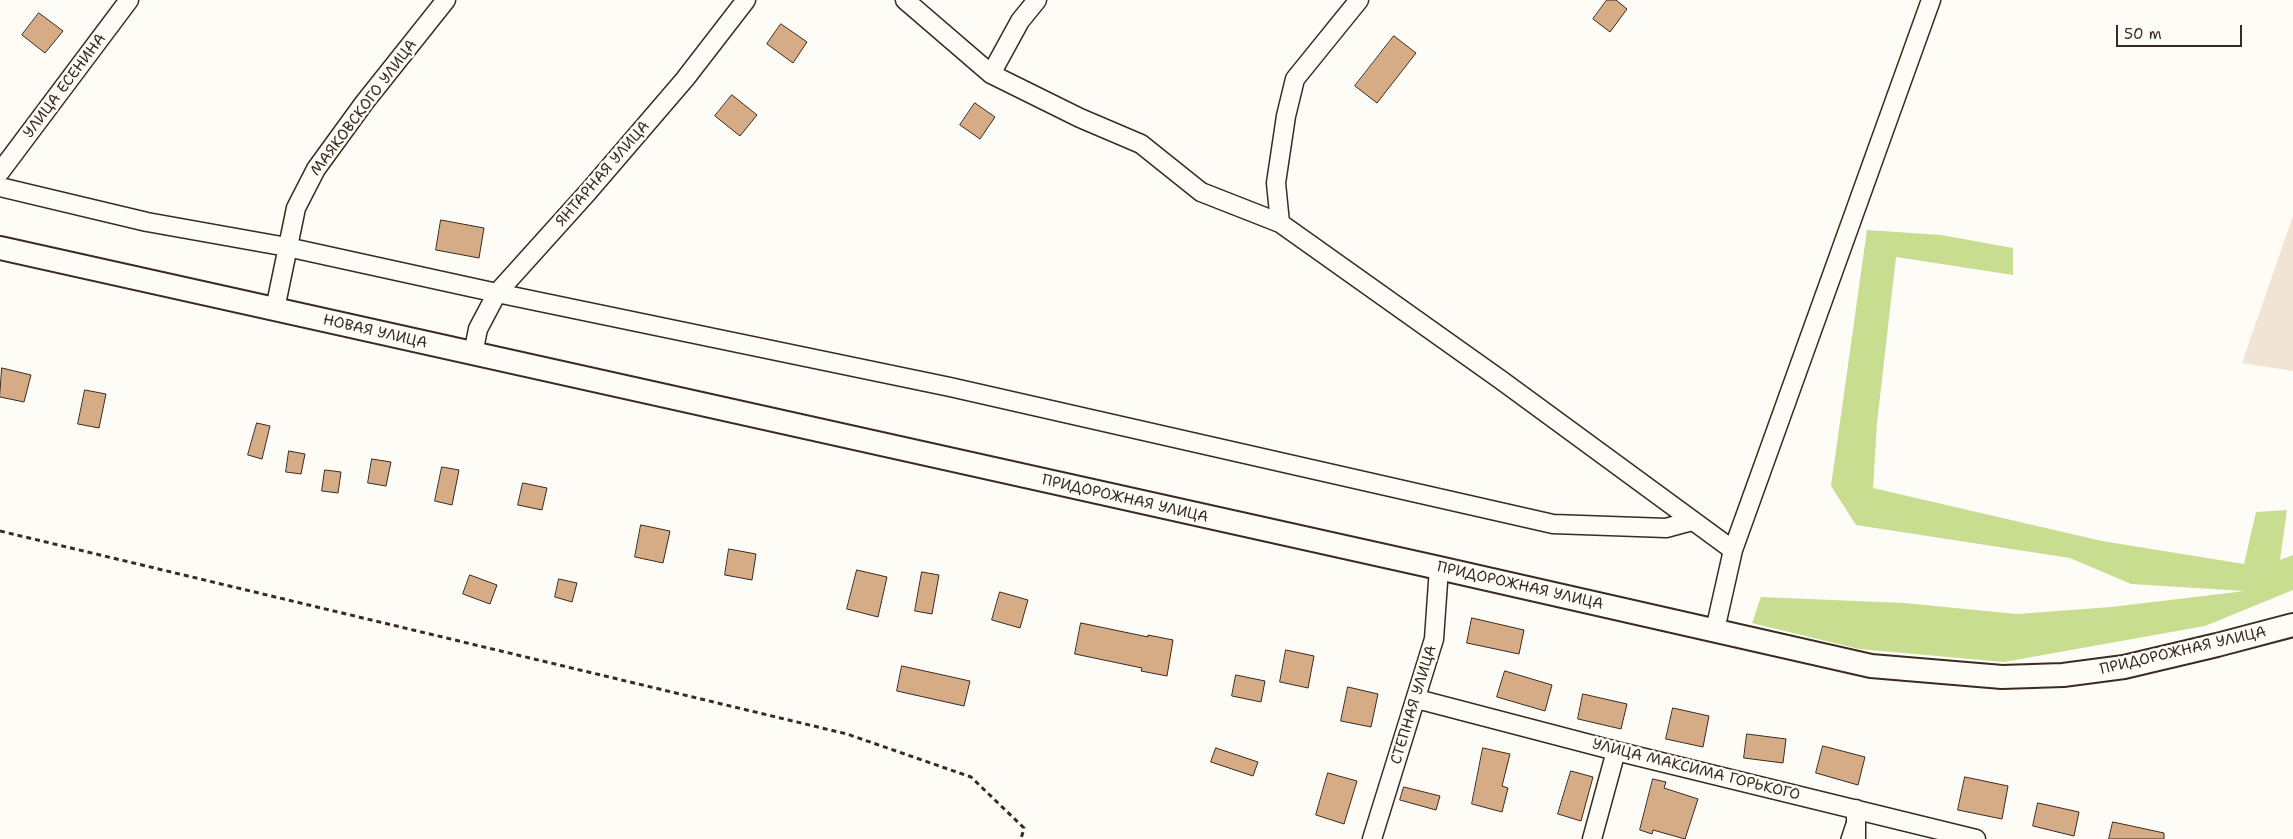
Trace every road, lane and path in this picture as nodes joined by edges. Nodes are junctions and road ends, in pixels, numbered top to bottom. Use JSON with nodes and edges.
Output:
{"nodes":[{"id":1,"x":129,"y":0,"type":"edge"},
{"id":2,"x":446,"y":0,"type":"edge"},
{"id":3,"x":746,"y":0,"type":"edge"},
{"id":4,"x":905,"y":0,"type":"edge"},
{"id":5,"x":1037,"y":0,"type":"edge"},
{"id":6,"x":1359,"y":0,"type":"edge"},
{"id":7,"x":1932,"y":0,"type":"edge"},
{"id":8,"x":991,"y":74,"type":"junction"},
{"id":9,"x":0,"y":172,"type":"edge"},
{"id":10,"x":0,"y":187,"type":"edge"},
{"id":11,"x":1280,"y":223,"type":"junction"},
{"id":12,"x":287,"y":247,"type":"junction"},
{"id":13,"x":0,"y":248,"type":"edge"},
{"id":14,"x":497,"y":293,"type":"junction"},
{"id":15,"x":275,"y":310,"type":"junction"},
{"id":16,"x":473,"y":354,"type":"junction"},
{"id":17,"x":750,"y":415,"type":"joint"},
{"id":18,"x":1692,"y":521,"type":"junction"},
{"id":19,"x":0,"y":531,"type":"edge"},
{"id":20,"x":1733,"y":550,"type":"junction"},
{"id":21,"x":1439,"y":568,"type":"junction"},
{"id":22,"x":2293,"y":625,"type":"edge"},
{"id":23,"x":1715,"y":630,"type":"junction"},
{"id":24,"x":1417,"y":699,"type":"junction"},
{"id":25,"x":1616,"y":751,"type":"junction"},
{"id":26,"x":1856,"y":809,"type":"junction"},
{"id":27,"x":1021,"y":839,"type":"edge"},
{"id":28,"x":1372,"y":839,"type":"edge"},
{"id":29,"x":1592,"y":839,"type":"edge"},
{"id":30,"x":1846,"y":839,"type":"edge"},
{"id":31,"x":1856,"y":839,"type":"edge"},
{"id":32,"x":1976,"y":839,"type":"edge"}],
"edges":[{"from":1,"to":9,"type":"street","name":"УЛИЦА ЕСЕНИНА"},
{"from":2,"to":12,"type":"street","name":"МАЯКОВСКОГО УЛИЦА"},
{"from":3,"to":14,"type":"street","name":"ЯНТАРНАЯ УЛИЦА"},
{"from":4,"to":8,"type":"street"},
{"from":5,"to":8,"type":"street"},
{"from":6,"to":11,"type":"street"},
{"from":7,"to":20,"type":"street"},
{"from":8,"to":11,"type":"street"},
{"from":10,"to":12,"type":"street"},
{"from":11,"to":18,"type":"street"},
{"from":12,"to":14,"type":"street"},
{"from":12,"to":15,"type":"street","name":"МАЯКОВСКОГО УЛИЦА"},
{"from":13,"to":15,"type":"street","name":"НОВАЯ УЛИЦА"},
{"from":14,"to":16,"type":"street","name":"ЯНТАРНАЯ УЛИЦА"},
{"from":14,"to":18,"type":"street"},
{"from":15,"to":16,"type":"street","name":"НОВАЯ УЛИЦА"},
{"from":16,"to":17,"type":"street","name":"НОВАЯ УЛИЦА"},
{"from":17,"to":21,"type":"street","name":"ПРИДОРОЖНАЯ УЛИЦА"},
{"from":18,"to":20,"type":"street"},
{"from":19,"to":27,"type":"path"},
{"from":20,"to":23,"type":"street"},
{"from":21,"to":23,"type":"street","name":"ПРИДОРОЖНАЯ УЛИЦА"},
{"from":21,"to":24,"type":"street","name":"СТЕПНАЯ УЛИЦА"},
{"from":22,"to":23,"type":"street","name":"ПРИДОРОЖНАЯ УЛИЦА"},
{"from":24,"to":25,"type":"street","name":"УЛИЦА МАКСИМА ГОРЬКОГО"},
{"from":24,"to":28,"type":"street","name":"СТЕПНАЯ УЛИЦА"},
{"from":25,"to":26,"type":"street","name":"УЛИЦА МАКСИМА ГОРЬКОГО"},
{"from":25,"to":29,"type":"street"},
{"from":26,"to":30,"type":"lane"},
{"from":26,"to":31,"type":"street"},
{"from":26,"to":32,"type":"street","name":"УЛИЦА МАКСИМА ГОРЬКОГО"}]}
